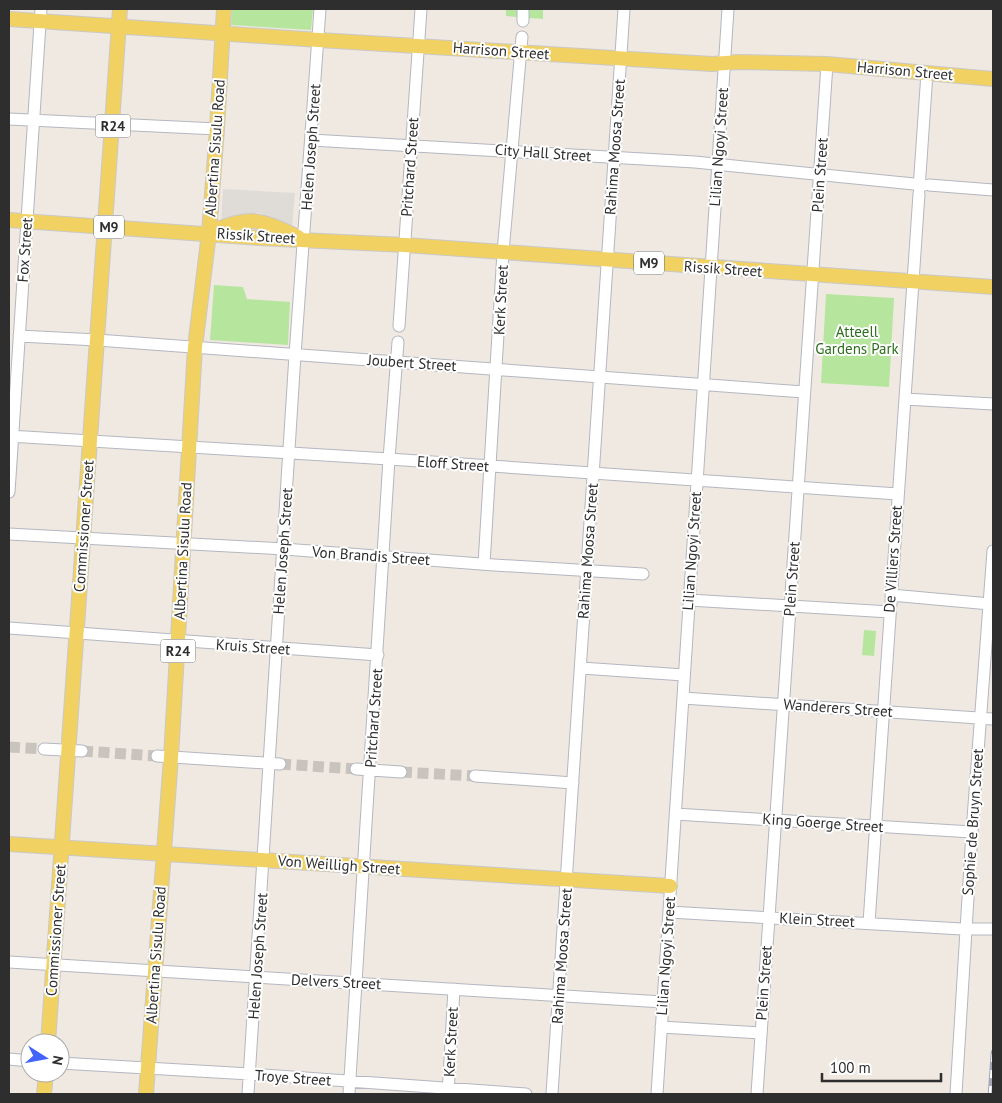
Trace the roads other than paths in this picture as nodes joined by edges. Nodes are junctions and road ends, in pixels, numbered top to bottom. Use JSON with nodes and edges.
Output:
{"nodes":[{"id":1,"x":120,"y":9,"type":"edge"},
{"id":2,"x":224,"y":9,"type":"edge"},
{"id":3,"x":320,"y":9,"type":"edge"},
{"id":4,"x":421,"y":9,"type":"edge"},
{"id":5,"x":524,"y":9,"type":"edge"},
{"id":6,"x":624,"y":9,"type":"edge"},
{"id":7,"x":728,"y":9,"type":"edge"},
{"id":8,"x":41,"y":15,"type":"edge"},
{"id":9,"x":9,"y":19,"type":"edge"},
{"id":10,"x":523,"y":21,"type":"dead end"},
{"id":11,"x":119,"y":26,"type":"junction"},
{"id":12,"x":222,"y":34,"type":"junction"},
{"id":13,"x":522,"y":37,"type":"dead end"},
{"id":14,"x":318,"y":40,"type":"junction"},
{"id":15,"x":419,"y":45,"type":"junction"},
{"id":16,"x":521,"y":52,"type":"junction"},
{"id":17,"x":621,"y":58,"type":"junction"},
{"id":18,"x":724,"y":64,"type":"junction"},
{"id":19,"x":827,"y":64,"type":"junction"},
{"id":20,"x":927,"y":73,"type":"junction"},
{"id":21,"x":993,"y":79,"type":"edge"},
{"id":22,"x":9,"y":119,"type":"edge"},
{"id":23,"x":34,"y":121,"type":"junction"},
{"id":24,"x":113,"y":125,"type":"junction"},
{"id":25,"x":217,"y":129,"type":"junction"},
{"id":26,"x":311,"y":140,"type":"junction"},
{"id":27,"x":412,"y":146,"type":"junction"},
{"id":28,"x":513,"y":152,"type":"junction"},
{"id":29,"x":614,"y":158,"type":"junction"},
{"id":30,"x":718,"y":164,"type":"junction"},
{"id":31,"x":820,"y":175,"type":"junction"},
{"id":32,"x":922,"y":188,"type":"junction"},
{"id":33,"x":993,"y":190,"type":"edge"},
{"id":34,"x":9,"y":220,"type":"edge"},
{"id":35,"x":28,"y":221,"type":"junction"},
{"id":36,"x":105,"y":227,"type":"junction"},
{"id":37,"x":209,"y":234,"type":"junction"},
{"id":38,"x":304,"y":240,"type":"junction"},
{"id":39,"x":405,"y":245,"type":"junction"},
{"id":40,"x":503,"y":252,"type":"junction"},
{"id":41,"x":608,"y":261,"type":"junction"},
{"id":42,"x":711,"y":268,"type":"junction"},
{"id":43,"x":812,"y":276,"type":"junction"},
{"id":44,"x":913,"y":282,"type":"junction"},
{"id":45,"x":993,"y":288,"type":"edge"},
{"id":46,"x":399,"y":326,"type":"dead end"},
{"id":47,"x":19,"y":336,"type":"junction"},
{"id":48,"x":97,"y":340,"type":"junction"},
{"id":49,"x":398,"y":342,"type":"dead end"},
{"id":50,"x":195,"y":347,"type":"junction"},
{"id":51,"x":295,"y":354,"type":"junction"},
{"id":52,"x":397,"y":362,"type":"junction"},
{"id":53,"x":496,"y":369,"type":"junction"},
{"id":54,"x":600,"y":377,"type":"junction"},
{"id":55,"x":703,"y":384,"type":"junction"},
{"id":56,"x":804,"y":392,"type":"junction"},
{"id":57,"x":905,"y":398,"type":"junction"},
{"id":58,"x":993,"y":404,"type":"edge"},
{"id":59,"x":11,"y":436,"type":"edge"},
{"id":60,"x":90,"y":441,"type":"junction"},
{"id":61,"x":188,"y":447,"type":"junction"},
{"id":62,"x":289,"y":453,"type":"junction"},
{"id":63,"x":389,"y":459,"type":"junction"},
{"id":64,"x":490,"y":467,"type":"junction"},
{"id":65,"x":593,"y":474,"type":"junction"},
{"id":66,"x":697,"y":480,"type":"junction"},
{"id":67,"x":798,"y":486,"type":"junction"},
{"id":68,"x":9,"y":492,"type":"edge"},
{"id":69,"x":898,"y":494,"type":"junction"},
{"id":70,"x":9,"y":534,"type":"edge"},
{"id":71,"x":83,"y":538,"type":"junction"},
{"id":72,"x":184,"y":543,"type":"junction"},
{"id":73,"x":284,"y":549,"type":"junction"},
{"id":74,"x":993,"y":550,"type":"edge"},
{"id":75,"x":383,"y":557,"type":"junction"},
{"id":76,"x":484,"y":564,"type":"junction"},
{"id":77,"x":587,"y":571,"type":"junction"},
{"id":78,"x":643,"y":574,"type":"dead end"},
{"id":79,"x":891,"y":595,"type":"junction"},
{"id":80,"x":689,"y":600,"type":"junction"},
{"id":81,"x":990,"y":604,"type":"junction"},
{"id":82,"x":790,"y":606,"type":"junction"},
{"id":83,"x":890,"y":612,"type":"junction"},
{"id":84,"x":9,"y":628,"type":"edge"},
{"id":85,"x":77,"y":633,"type":"junction"},
{"id":86,"x":178,"y":642,"type":"junction"},
{"id":87,"x":277,"y":648,"type":"junction"},
{"id":88,"x":378,"y":655,"type":"junction"},
{"id":89,"x":581,"y":668,"type":"junction"},
{"id":90,"x":684,"y":676,"type":"junction"},
{"id":91,"x":682,"y":698,"type":"junction"},
{"id":92,"x":783,"y":704,"type":"junction"},
{"id":93,"x":883,"y":712,"type":"junction"},
{"id":94,"x":981,"y":718,"type":"junction"},
{"id":95,"x":993,"y":719,"type":"edge"},
{"id":96,"x":44,"y":749,"type":"tunnel mouth"},
{"id":97,"x":68,"y":751,"type":"junction"},
{"id":98,"x":82,"y":751,"type":"tunnel mouth"},
{"id":99,"x":164,"y":757,"type":"junction"},
{"id":100,"x":275,"y":763,"type":"junction"},
{"id":101,"x":356,"y":769,"type":"tunnel mouth"},
{"id":102,"x":370,"y":770,"type":"junction"},
{"id":103,"x":401,"y":772,"type":"tunnel mouth"},
{"id":104,"x":475,"y":776,"type":"tunnel mouth"},
{"id":105,"x":573,"y":783,"type":"junction"},
{"id":106,"x":675,"y":814,"type":"junction"},
{"id":107,"x":775,"y":820,"type":"junction"},
{"id":108,"x":875,"y":826,"type":"junction"},
{"id":109,"x":972,"y":832,"type":"junction"},
{"id":110,"x":9,"y":844,"type":"edge"},
{"id":111,"x":62,"y":849,"type":"junction"},
{"id":112,"x":164,"y":854,"type":"junction"},
{"id":113,"x":264,"y":861,"type":"junction"},
{"id":114,"x":364,"y":867,"type":"junction"},
{"id":115,"x":567,"y":880,"type":"junction"},
{"id":116,"x":670,"y":886,"type":"junction"},
{"id":117,"x":669,"y":912,"type":"junction"},
{"id":118,"x":769,"y":917,"type":"junction"},
{"id":119,"x":869,"y":923,"type":"junction"},
{"id":120,"x":966,"y":929,"type":"junction"},
{"id":121,"x":990,"y":929,"type":"edge"},
{"id":122,"x":9,"y":962,"type":"edge"},
{"id":123,"x":54,"y":965,"type":"junction"},
{"id":124,"x":155,"y":972,"type":"junction"},
{"id":125,"x":257,"y":977,"type":"junction"},
{"id":126,"x":356,"y":983,"type":"junction"},
{"id":127,"x":454,"y":989,"type":"junction"},
{"id":128,"x":559,"y":996,"type":"junction"},
{"id":129,"x":663,"y":1002,"type":"junction"},
{"id":130,"x":661,"y":1027,"type":"junction"},
{"id":131,"x":49,"y":1033,"type":"edge"},
{"id":132,"x":761,"y":1033,"type":"junction"},
{"id":133,"x":70,"y":1064,"type":"edge"},
{"id":134,"x":148,"y":1068,"type":"junction"},
{"id":135,"x":250,"y":1074,"type":"junction"},
{"id":136,"x":350,"y":1082,"type":"junction"},
{"id":137,"x":448,"y":1092,"type":"edge"},
{"id":138,"x":146,"y":1094,"type":"edge"},
{"id":139,"x":248,"y":1094,"type":"edge"},
{"id":140,"x":349,"y":1094,"type":"edge"},
{"id":141,"x":526,"y":1094,"type":"edge"},
{"id":142,"x":552,"y":1094,"type":"edge"},
{"id":143,"x":657,"y":1094,"type":"edge"},
{"id":144,"x":757,"y":1094,"type":"edge"},
{"id":145,"x":956,"y":1094,"type":"edge"}],
"edges":[{"from":1,"to":11,"type":"main road","name":"Commissioner Street","number":"R24"},
{"from":2,"to":12,"type":"main road","name":"Albertina Sisulu Road","number":"R24"},
{"from":3,"to":14,"type":"street","name":"Helen Joseph Street"},
{"from":4,"to":15,"type":"street","name":"Pritchard Street"},
{"from":5,"to":10,"type":"street"},
{"from":6,"to":17,"type":"street","name":"Rahima Moosa Street"},
{"from":7,"to":18,"type":"street","name":"Lilian Ngoyi Street"},
{"from":8,"to":9,"type":"main road","name":"Harrison Street"},
{"from":8,"to":11,"type":"main road","name":"Harrison Street"},
{"from":8,"to":23,"type":"street","name":"Fox Street"},
{"from":11,"to":12,"type":"main road","name":"Harrison Street"},
{"from":11,"to":24,"type":"main road","name":"Commissioner Street","number":"R24"},
{"from":12,"to":14,"type":"main road","name":"Harrison Street"},
{"from":12,"to":25,"type":"main road","name":"Albertina Sisulu Road","number":"R24"},
{"from":13,"to":16,"type":"street","name":"Kerk Street"},
{"from":14,"to":15,"type":"main road","name":"Harrison Street"},
{"from":14,"to":26,"type":"street","name":"Helen Joseph Street"},
{"from":15,"to":16,"type":"main road","name":"Harrison Street"},
{"from":15,"to":27,"type":"street","name":"Pritchard Street"},
{"from":16,"to":17,"type":"main road","name":"Harrison Street"},
{"from":16,"to":28,"type":"street","name":"Kerk Street"},
{"from":17,"to":18,"type":"main road","name":"Harrison Street"},
{"from":17,"to":29,"type":"street","name":"Rahima Moosa Street"},
{"from":18,"to":19,"type":"main road","name":"Harrison Street"},
{"from":18,"to":30,"type":"street","name":"Lilian Ngoyi Street"},
{"from":19,"to":20,"type":"main road","name":"Harrison Street"},
{"from":19,"to":31,"type":"street","name":"Plein Street"},
{"from":20,"to":21,"type":"main road","name":"Harrison Street"},
{"from":20,"to":32,"type":"street","name":"De Villiers Street"},
{"from":22,"to":23,"type":"street"},
{"from":23,"to":24,"type":"street"},
{"from":23,"to":35,"type":"street","name":"Fox Street"},
{"from":24,"to":25,"type":"street"},
{"from":24,"to":36,"type":"main road","name":"Commissioner Street","number":"R24"},
{"from":25,"to":37,"type":"main road","name":"Albertina Sisulu Road","number":"R24"},
{"from":26,"to":27,"type":"street","name":"City Hall Street"},
{"from":26,"to":38,"type":"street","name":"Helen Joseph Street"},
{"from":27,"to":28,"type":"street","name":"City Hall Street"},
{"from":27,"to":39,"type":"street","name":"Pritchard Street"},
{"from":28,"to":29,"type":"street","name":"City Hall Street"},
{"from":28,"to":40,"type":"street","name":"Kerk Street"},
{"from":29,"to":30,"type":"street","name":"City Hall Street"},
{"from":29,"to":41,"type":"street","name":"Rahima Moosa Street"},
{"from":30,"to":31,"type":"street","name":"City Hall Street"},
{"from":30,"to":42,"type":"street","name":"Lilian Ngoyi Street"},
{"from":31,"to":32,"type":"street","name":"City Hall Street"},
{"from":31,"to":43,"type":"street","name":"Plein Street"},
{"from":32,"to":33,"type":"street","name":"City Hall Street"},
{"from":32,"to":44,"type":"street","name":"De Villiers Street"},
{"from":34,"to":35,"type":"main road","name":"Rissik Street","number":"M9"},
{"from":35,"to":36,"type":"main road","name":"Rissik Street","number":"M9"},
{"from":35,"to":47,"type":"street","name":"Fox Street"},
{"from":36,"to":37,"type":"main road","name":"Rissik Street","number":"M9"},
{"from":36,"to":48,"type":"main road","name":"Commissioner Street","number":"R24"},
{"from":37,"to":38,"type":"main road","name":"Rissik Street","number":"M9"},
{"from":37,"to":50,"type":"main road","name":"Albertina Sisulu Road","number":"R24"},
{"from":38,"to":39,"type":"main road","name":"Rissik Street","number":"M9"},
{"from":38,"to":51,"type":"street","name":"Helen Joseph Street"},
{"from":39,"to":40,"type":"main road","name":"Rissik Street","number":"M9"},
{"from":39,"to":46,"type":"street","name":"Pritchard Street"},
{"from":40,"to":41,"type":"main road","name":"Rissik Street","number":"M9"},
{"from":40,"to":53,"type":"street","name":"Kerk Street"},
{"from":41,"to":42,"type":"main road","name":"Rissik Street","number":"M9"},
{"from":41,"to":54,"type":"street","name":"Rahima Moosa Street"},
{"from":42,"to":43,"type":"main road","name":"Rissik Street","number":"M9"},
{"from":42,"to":55,"type":"street","name":"Lilian Ngoyi Street"},
{"from":43,"to":44,"type":"main road","name":"Rissik Street","number":"M9"},
{"from":43,"to":56,"type":"street","name":"Plein Street"},
{"from":44,"to":45,"type":"main road","name":"Rissik Street","number":"M9"},
{"from":44,"to":57,"type":"street","name":"De Villiers Street"},
{"from":47,"to":48,"type":"street","name":"Joubert Street"},
{"from":47,"to":59,"type":"street","name":"Fox Street"},
{"from":48,"to":50,"type":"street","name":"Joubert Street"},
{"from":48,"to":60,"type":"main road","name":"Commissioner Street","number":"R24"},
{"from":49,"to":52,"type":"street","name":"Pritchard Street"},
{"from":50,"to":51,"type":"street","name":"Joubert Street"},
{"from":50,"to":61,"type":"main road","name":"Albertina Sisulu Road","number":"R24"},
{"from":51,"to":52,"type":"street","name":"Joubert Street"},
{"from":51,"to":62,"type":"street","name":"Helen Joseph Street"},
{"from":52,"to":53,"type":"street","name":"Joubert Street"},
{"from":52,"to":63,"type":"street","name":"Pritchard Street"},
{"from":53,"to":54,"type":"street","name":"Joubert Street"},
{"from":53,"to":64,"type":"street","name":"Kerk Street"},
{"from":54,"to":55,"type":"street","name":"Joubert Street"},
{"from":54,"to":65,"type":"street","name":"Rahima Moosa Street"},
{"from":55,"to":56,"type":"street","name":"Joubert Street"},
{"from":55,"to":66,"type":"street","name":"Lilian Ngoyi Street"},
{"from":56,"to":67,"type":"street","name":"Plein Street"},
{"from":57,"to":58,"type":"street"},
{"from":57,"to":69,"type":"street","name":"De Villiers Street"},
{"from":59,"to":60,"type":"street","name":"Eloff Street"},
{"from":59,"to":68,"type":"street","name":"Fox Street"},
{"from":60,"to":61,"type":"street","name":"Eloff Street"},
{"from":60,"to":71,"type":"main road","name":"Commissioner Street","number":"R24"},
{"from":61,"to":62,"type":"street","name":"Eloff Street"},
{"from":61,"to":72,"type":"main road","name":"Albertina Sisulu Road","number":"R24"},
{"from":62,"to":63,"type":"street","name":"Eloff Street"},
{"from":62,"to":73,"type":"street","name":"Helen Joseph Street"},
{"from":63,"to":64,"type":"street","name":"Eloff Street"},
{"from":63,"to":75,"type":"street","name":"Pritchard Street"},
{"from":64,"to":65,"type":"street","name":"Eloff Street"},
{"from":64,"to":76,"type":"street","name":"Kerk Street"},
{"from":65,"to":66,"type":"street","name":"Eloff Street"},
{"from":65,"to":77,"type":"street","name":"Rahima Moosa Street"},
{"from":66,"to":67,"type":"street","name":"Eloff Street"},
{"from":66,"to":80,"type":"street","name":"Lilian Ngoyi Street"},
{"from":67,"to":69,"type":"street","name":"Eloff Street"},
{"from":67,"to":82,"type":"street","name":"Plein Street"},
{"from":69,"to":79,"type":"street","name":"De Villiers Street"},
{"from":70,"to":71,"type":"street","name":"Von Brandis Street"},
{"from":71,"to":72,"type":"street","name":"Von Brandis Street"},
{"from":71,"to":85,"type":"main road","name":"Commissioner Street","number":"R24"},
{"from":72,"to":73,"type":"street","name":"Von Brandis Street"},
{"from":72,"to":86,"type":"main road","name":"Albertina Sisulu Road","number":"R24"},
{"from":73,"to":75,"type":"street","name":"Von Brandis Street"},
{"from":73,"to":87,"type":"street","name":"Helen Joseph Street"},
{"from":74,"to":81,"type":"street","name":"Sophie de Bruyn Street"},
{"from":75,"to":76,"type":"street","name":"Von Brandis Street"},
{"from":75,"to":88,"type":"street","name":"Pritchard Street"},
{"from":76,"to":77,"type":"street","name":"Von Brandis Street"},
{"from":77,"to":78,"type":"street","name":"Von Brandis Street"},
{"from":77,"to":89,"type":"street","name":"Rahima Moosa Street"},
{"from":79,"to":81,"type":"street"},
{"from":79,"to":83,"type":"street","name":"De Villiers Street"},
{"from":80,"to":82,"type":"street"},
{"from":80,"to":90,"type":"street","name":"Lilian Ngoyi Street"},
{"from":81,"to":94,"type":"street","name":"Sophie de Bruyn Street"},
{"from":82,"to":83,"type":"street"},
{"from":82,"to":92,"type":"street","name":"Plein Street"},
{"from":83,"to":93,"type":"street","name":"De Villiers Street"},
{"from":84,"to":85,"type":"street","name":"Kruis Street"},
{"from":85,"to":86,"type":"street","name":"Kruis Street"},
{"from":85,"to":97,"type":"main road","name":"Commissioner Street","number":"R24"},
{"from":86,"to":87,"type":"street","name":"Kruis Street"},
{"from":86,"to":99,"type":"main road","name":"Albertina Sisulu Road","number":"R24"},
{"from":87,"to":88,"type":"street","name":"Kruis Street"},
{"from":87,"to":100,"type":"street","name":"Helen Joseph Street"},
{"from":88,"to":102,"type":"street","name":"Pritchard Street"},
{"from":89,"to":90,"type":"street"},
{"from":89,"to":105,"type":"street","name":"Rahima Moosa Street"},
{"from":90,"to":91,"type":"street","name":"Lilian Ngoyi Street"},
{"from":91,"to":92,"type":"street","name":"Wanderers Street"},
{"from":91,"to":106,"type":"street","name":"Lilian Ngoyi Street"},
{"from":92,"to":93,"type":"street","name":"Wanderers Street"},
{"from":92,"to":107,"type":"street","name":"Plein Street"},
{"from":93,"to":94,"type":"street","name":"Wanderers Street"},
{"from":93,"to":108,"type":"street","name":"De Villiers Street"},
{"from":94,"to":95,"type":"street","name":"Wanderers Street"},
{"from":94,"to":109,"type":"street","name":"Sophie de Bruyn Street"},
{"from":96,"to":97,"type":"street"},
{"from":97,"to":98,"type":"street"},
{"from":97,"to":111,"type":"main road","name":"Commissioner Street","number":"R24"},
{"from":99,"to":100,"type":"street"},
{"from":99,"to":112,"type":"main road","name":"Albertina Sisulu Road","number":"R24"},
{"from":100,"to":113,"type":"street","name":"Helen Joseph Street"},
{"from":101,"to":102,"type":"street"},
{"from":102,"to":103,"type":"street"},
{"from":102,"to":114,"type":"street","name":"Pritchard Street"},
{"from":104,"to":105,"type":"street"},
{"from":105,"to":115,"type":"street","name":"Rahima Moosa Street"},
{"from":106,"to":107,"type":"street","name":"King Goerge Street"},
{"from":106,"to":116,"type":"street","name":"Lilian Ngoyi Street"},
{"from":107,"to":108,"type":"street","name":"King Goerge Street"},
{"from":107,"to":118,"type":"street","name":"Plein Street"},
{"from":108,"to":109,"type":"street","name":"King Goerge Street"},
{"from":108,"to":119,"type":"street","name":"De Villiers Street"},
{"from":109,"to":120,"type":"street","name":"Sophie de Bruyn Street"},
{"from":110,"to":111,"type":"main road","name":"Von Weilligh Street"},
{"from":111,"to":112,"type":"main road","name":"Von Weilligh Street"},
{"from":111,"to":123,"type":"main road","name":"Commissioner Street","number":"R24"},
{"from":112,"to":113,"type":"main road","name":"Von Weilligh Street"},
{"from":112,"to":124,"type":"main road","name":"Albertina Sisulu Road","number":"R24"},
{"from":113,"to":114,"type":"main road","name":"Von Weilligh Street"},
{"from":113,"to":125,"type":"street","name":"Helen Joseph Street"},
{"from":114,"to":115,"type":"main road","name":"Von Weilligh Street"},
{"from":114,"to":126,"type":"street","name":"Pritchard Street"},
{"from":115,"to":116,"type":"main road","name":"Von Weilligh Street"},
{"from":115,"to":128,"type":"street","name":"Rahima Moosa Street"},
{"from":116,"to":117,"type":"street","name":"Lilian Ngoyi Street"},
{"from":117,"to":118,"type":"street","name":"Klein Street"},
{"from":117,"to":129,"type":"street","name":"Lilian Ngoyi Street"},
{"from":118,"to":119,"type":"street","name":"Klein Street"},
{"from":118,"to":132,"type":"street","name":"Plein Street"},
{"from":119,"to":120,"type":"street","name":"Klein Street"},
{"from":120,"to":121,"type":"street","name":"Klein Street"},
{"from":120,"to":145,"type":"street","name":"Sophie de Bruyn Street"},
{"from":122,"to":123,"type":"street","name":"Delvers Street"},
{"from":123,"to":124,"type":"street","name":"Delvers Street"},
{"from":123,"to":131,"type":"main road","name":"Commissioner Street","number":"R24"},
{"from":124,"to":125,"type":"street","name":"Delvers Street"},
{"from":124,"to":134,"type":"main road","name":"Albertina Sisulu Road","number":"R24"},
{"from":125,"to":126,"type":"street","name":"Delvers Street"},
{"from":125,"to":135,"type":"street","name":"Helen Joseph Street"},
{"from":126,"to":127,"type":"street","name":"Delvers Street"},
{"from":126,"to":136,"type":"street","name":"Pritchard Street"},
{"from":127,"to":128,"type":"street","name":"Delvers Street"},
{"from":127,"to":137,"type":"street","name":"Kerk Street"},
{"from":128,"to":129,"type":"street","name":"Delvers Street"},
{"from":128,"to":142,"type":"street","name":"Rahima Moosa Street"},
{"from":129,"to":130,"type":"street","name":"Lilian Ngoyi Street"},
{"from":130,"to":132,"type":"street"},
{"from":130,"to":143,"type":"street","name":"Lilian Ngoyi Street"},
{"from":132,"to":144,"type":"street","name":"Plein Street"},
{"from":133,"to":134,"type":"street","name":"Troye Street"},
{"from":134,"to":135,"type":"street","name":"Troye Street"},
{"from":134,"to":138,"type":"main road","name":"Albertina Sisulu Road","number":"R24"},
{"from":135,"to":136,"type":"street","name":"Troye Street"},
{"from":135,"to":139,"type":"street","name":"Helen Joseph Street"},
{"from":136,"to":137,"type":"street","name":"Troye Street"},
{"from":136,"to":140,"type":"street","name":"Pritchard Street"},
{"from":137,"to":141,"type":"street","name":"Troye Street"}]}
